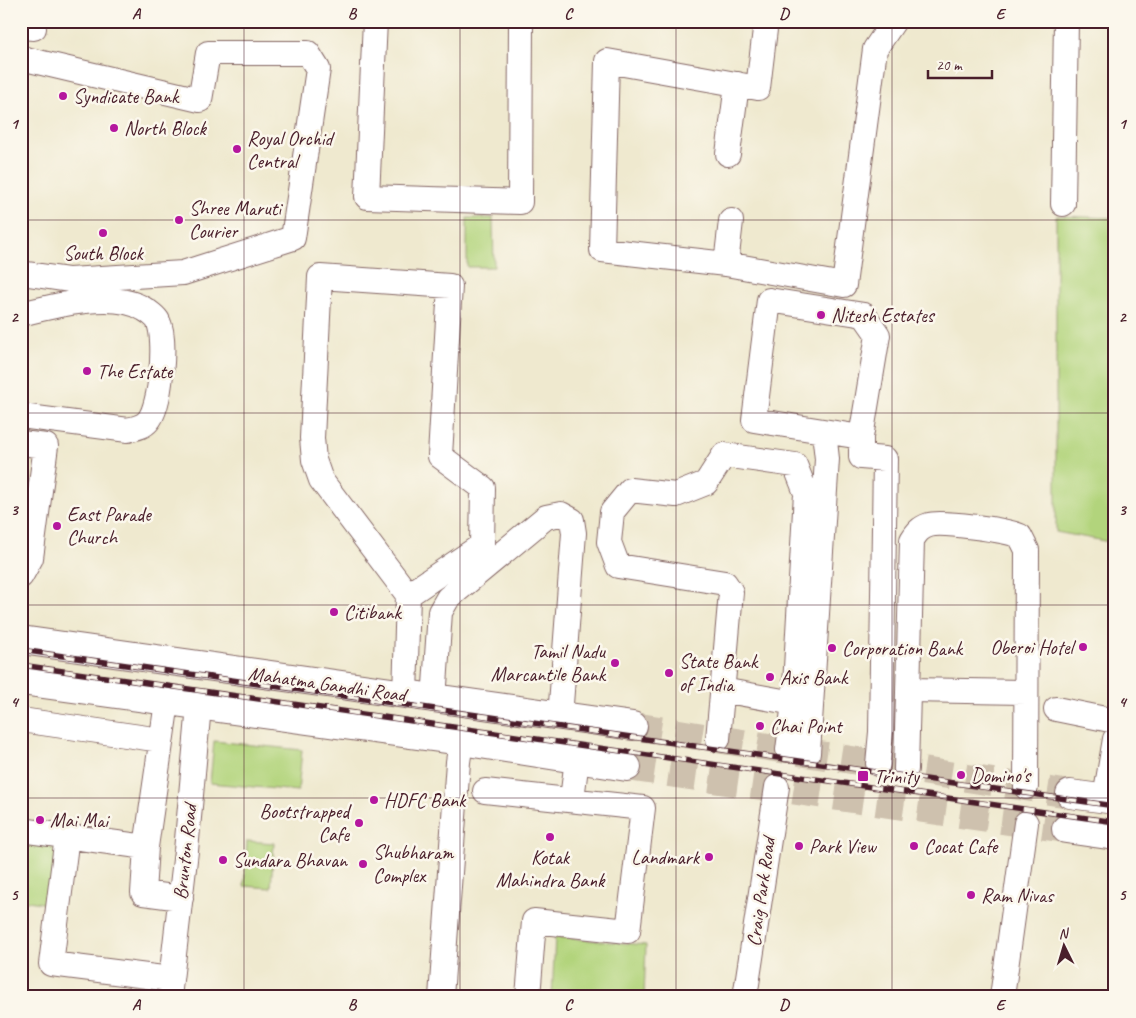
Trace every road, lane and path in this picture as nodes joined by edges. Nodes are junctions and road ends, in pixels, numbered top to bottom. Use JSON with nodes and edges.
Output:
{"nodes":[{"id":1,"x":375,"y":21,"type":"edge"},
{"id":2,"x":521,"y":21,"type":"edge"},
{"id":3,"x":766,"y":21,"type":"edge"},
{"id":4,"x":894,"y":21,"type":"edge"},
{"id":5,"x":1066,"y":21,"type":"edge"},
{"id":6,"x":21,"y":58,"type":"edge"},
{"id":7,"x":737,"y":84,"type":"junction"},
{"id":8,"x":728,"y":154,"type":"dead end"},
{"id":9,"x":1063,"y":204,"type":"dead end"},
{"id":10,"x":731,"y":221,"type":"dead end"},
{"id":11,"x":726,"y":264,"type":"junction"},
{"id":12,"x":21,"y":273,"type":"edge"},
{"id":13,"x":21,"y":314,"type":"edge"},
{"id":14,"x":21,"y":416,"type":"edge"},
{"id":15,"x":824,"y":432,"type":"junction"},
{"id":16,"x":861,"y":437,"type":"junction"},
{"id":17,"x":21,"y":443,"type":"edge"},
{"id":18,"x":24,"y":564,"type":"edge"},
{"id":19,"x":408,"y":596,"type":"junction"},
{"id":20,"x":21,"y":640,"type":"edge"},
{"id":21,"x":21,"y":681,"type":"edge"},
{"id":22,"x":722,"y":690,"type":"junction"},
{"id":23,"x":908,"y":690,"type":"junction"},
{"id":24,"x":1026,"y":692,"type":"junction"},
{"id":25,"x":405,"y":696,"type":"junction"},
{"id":26,"x":434,"y":700,"type":"junction"},
{"id":27,"x":166,"y":702,"type":"junction"},
{"id":28,"x":199,"y":706,"type":"junction"},
{"id":29,"x":793,"y":709,"type":"junction"},
{"id":30,"x":1056,"y":710,"type":"dead end"},
{"id":31,"x":560,"y":717,"type":"junction"},
{"id":32,"x":21,"y":720,"type":"edge"},
{"id":33,"x":1115,"y":721,"type":"edge"},
{"id":34,"x":633,"y":726,"type":"tunnel mouth"},
{"id":35,"x":718,"y":739,"type":"dead end"},
{"id":36,"x":1115,"y":739,"type":"edge"},
{"id":37,"x":161,"y":740,"type":"junction"},
{"id":38,"x":461,"y":742,"type":"junction"},
{"id":39,"x":577,"y":759,"type":"junction"},
{"id":40,"x":878,"y":764,"type":"dead end"},
{"id":41,"x":627,"y":767,"type":"tunnel mouth"},
{"id":42,"x":906,"y":768,"type":"dead end"},
{"id":43,"x":777,"y":787,"type":"dead end"},
{"id":44,"x":1026,"y":787,"type":"dead end"},
{"id":45,"x":485,"y":791,"type":"dead end"},
{"id":46,"x":1070,"y":794,"type":"tunnel mouth"},
{"id":47,"x":572,"y":799,"type":"junction"},
{"id":48,"x":1110,"y":799,"type":"edge"},
{"id":49,"x":1026,"y":823,"type":"dead end"},
{"id":50,"x":1066,"y":829,"type":"tunnel mouth"},
{"id":51,"x":21,"y":830,"type":"edge"},
{"id":52,"x":67,"y":836,"type":"junction"},
{"id":53,"x":1115,"y":836,"type":"edge"},
{"id":54,"x":146,"y":847,"type":"junction"},
{"id":55,"x":181,"y":898,"type":"junction"},
{"id":56,"x":170,"y":988,"type":"edge"},
{"id":57,"x":441,"y":997,"type":"edge"},
{"id":58,"x":528,"y":997,"type":"edge"},
{"id":59,"x":745,"y":997,"type":"edge"},
{"id":60,"x":1002,"y":997,"type":"edge"}],
"edges":[{"from":1,"to":2,"type":"street"},
{"from":3,"to":7,"type":"street"},
{"from":4,"to":11,"type":"street"},
{"from":5,"to":9,"type":"street"},
{"from":6,"to":12,"type":"street"},
{"from":7,"to":8,"type":"street"},
{"from":7,"to":11,"type":"street"},
{"from":10,"to":11,"type":"street"},
{"from":13,"to":14,"type":"street"},
{"from":15,"to":16,"type":"street"},
{"from":15,"to":16,"type":"street"},
{"from":15,"to":29,"type":"street"},
{"from":16,"to":40,"type":"street"},
{"from":17,"to":18,"type":"street"},
{"from":19,"to":19,"type":"street"},
{"from":19,"to":25,"type":"street"},
{"from":20,"to":25,"type":"main road","name":"Mahatma Gandhi Road"},
{"from":21,"to":27,"type":"main road","name":"Mahatma Gandhi Road"},
{"from":22,"to":29,"type":"street"},
{"from":22,"to":29,"type":"street"},
{"from":22,"to":35,"type":"street"},
{"from":23,"to":24,"type":"street"},
{"from":23,"to":24,"type":"street"},
{"from":23,"to":42,"type":"street"},
{"from":24,"to":44,"type":"street"},
{"from":25,"to":26,"type":"main road","name":"Mahatma Gandhi Road"},
{"from":26,"to":31,"type":"main road","name":"Mahatma Gandhi Road"},
{"from":26,"to":31,"type":"street"},
{"from":27,"to":28,"type":"main road","name":"Mahatma Gandhi Road"},
{"from":27,"to":37,"type":"street"},
{"from":28,"to":38,"type":"main road","name":"Mahatma Gandhi Road"},
{"from":28,"to":55,"type":"street","name":"Brunton Road"},
{"from":30,"to":33,"type":"street"},
{"from":31,"to":34,"type":"main road","name":"Mahatma Gandhi Road"},
{"from":32,"to":37,"type":"street"},
{"from":36,"to":48,"type":"street"},
{"from":37,"to":54,"type":"street"},
{"from":38,"to":39,"type":"main road","name":"Mahatma Gandhi Road"},
{"from":38,"to":57,"type":"street"},
{"from":39,"to":41,"type":"main road","name":"Mahatma Gandhi Road"},
{"from":39,"to":47,"type":"street"},
{"from":43,"to":59,"type":"street","name":"Craig Park Road"},
{"from":45,"to":47,"type":"street"},
{"from":46,"to":48,"type":"main road"},
{"from":47,"to":58,"type":"street"},
{"from":49,"to":60,"type":"street"},
{"from":50,"to":53,"type":"main road"},
{"from":51,"to":52,"type":"street"},
{"from":52,"to":54,"type":"street"},
{"from":52,"to":56,"type":"street"},
{"from":54,"to":55,"type":"street"},
{"from":55,"to":56,"type":"street","name":"Brunton Road"}]}
